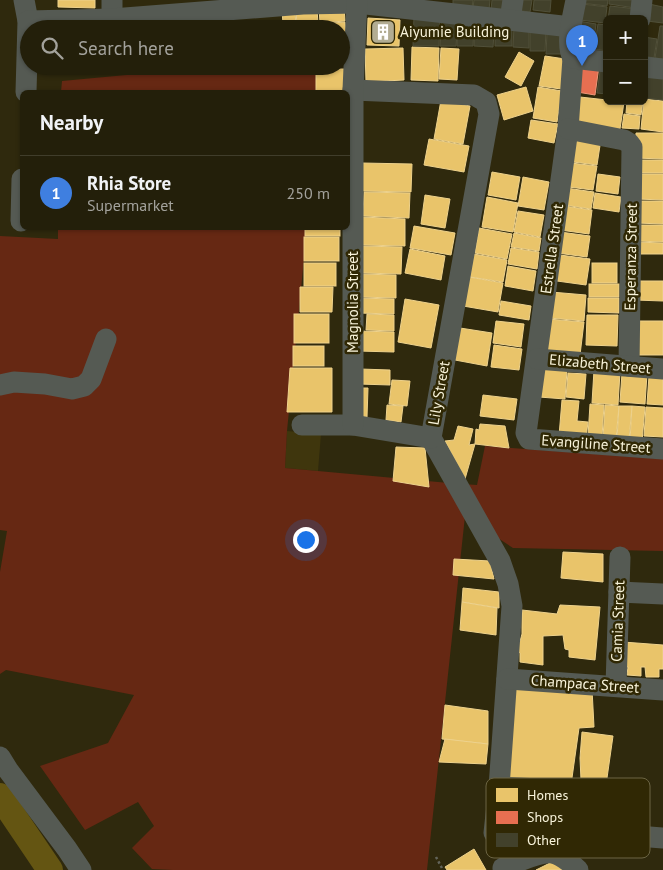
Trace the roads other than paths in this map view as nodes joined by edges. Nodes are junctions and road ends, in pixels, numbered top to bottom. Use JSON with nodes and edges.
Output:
{"nodes":[{"id":1,"x":24,"y":0,"type":"edge"},
{"id":2,"x":576,"y":0,"type":"edge"},
{"id":3,"x":642,"y":0,"type":"edge"},
{"id":4,"x":357,"y":2,"type":"edge"},
{"id":5,"x":449,"y":6,"type":"edge"},
{"id":6,"x":112,"y":10,"type":"edge"},
{"id":7,"x":512,"y":10,"type":"edge"},
{"id":8,"x":640,"y":15,"type":"edge"},
{"id":9,"x":28,"y":20,"type":"edge"},
{"id":10,"x":36,"y":20,"type":"edge"},
{"id":11,"x":572,"y":27,"type":"junction"},
{"id":12,"x":573,"y":58,"type":"junction"},
{"id":13,"x":603,"y":62,"type":"edge"},
{"id":14,"x":648,"y":67,"type":"edge"},
{"id":15,"x":663,"y":69,"type":"edge"},
{"id":16,"x":26,"y":75,"type":"edge"},
{"id":17,"x":26,"y":90,"type":"edge"},
{"id":18,"x":353,"y":90,"type":"junction"},
{"id":19,"x":568,"y":130,"type":"junction"},
{"id":20,"x":106,"y":339,"type":"dead end"},
{"id":21,"x":537,"y":359,"type":"junction"},
{"id":22,"x":629,"y":366,"type":"junction"},
{"id":23,"x":663,"y":369,"type":"edge"},
{"id":24,"x":0,"y":385,"type":"edge"},
{"id":25,"x":302,"y":425,"type":"dead end"},
{"id":26,"x":353,"y":425,"type":"junction"},
{"id":27,"x":431,"y":438,"type":"junction"},
{"id":28,"x":529,"y":439,"type":"joint"},
{"id":29,"x":663,"y":450,"type":"edge"},
{"id":30,"x":620,"y":557,"type":"dead end"},
{"id":31,"x":619,"y":592,"type":"junction"},
{"id":32,"x":663,"y":594,"type":"edge"},
{"id":33,"x":507,"y":679,"type":"junction"},
{"id":34,"x":616,"y":686,"type":"junction"},
{"id":35,"x":663,"y":690,"type":"edge"},
{"id":36,"x":0,"y":757,"type":"edge"},
{"id":37,"x":500,"y":778,"type":"edge"},
{"id":38,"x":650,"y":837,"type":"edge"},
{"id":39,"x":663,"y":838,"type":"edge"},
{"id":40,"x":526,"y":858,"type":"edge"},
{"id":41,"x":563,"y":858,"type":"edge"},
{"id":42,"x":502,"y":864,"type":"edge"},
{"id":43,"x":81,"y":870,"type":"edge"},
{"id":44,"x":578,"y":870,"type":"edge"}],
"edges":[{"from":1,"to":9,"type":"street"},
{"from":2,"to":11,"type":"street","name":"Estrella Street"},
{"from":3,"to":8,"type":"street"},
{"from":4,"to":5,"type":"street"},
{"from":4,"to":6,"type":"street"},
{"from":4,"to":18,"type":"street","name":"Magnolia Street"},
{"from":5,"to":7,"type":"street"},
{"from":6,"to":10,"type":"street"},
{"from":7,"to":11,"type":"street"},
{"from":11,"to":12,"type":"street","name":"Estrella Street"},
{"from":12,"to":13,"type":"street"},
{"from":12,"to":19,"type":"street","name":"Estrella Street"},
{"from":14,"to":15,"type":"street"},
{"from":16,"to":17,"type":"street"},
{"from":18,"to":26,"type":"street","name":"Magnolia Street"},
{"from":18,"to":27,"type":"street","name":"Lily Street"},
{"from":19,"to":21,"type":"street","name":"Estrella Street"},
{"from":19,"to":22,"type":"street","name":"Esperanza Street"},
{"from":20,"to":24,"type":"street"},
{"from":21,"to":22,"type":"street","name":"Elizabeth Street"},
{"from":21,"to":28,"type":"street","name":"Estrella Street"},
{"from":22,"to":23,"type":"street","name":"Elizabeth Street"},
{"from":25,"to":26,"type":"street"},
{"from":26,"to":27,"type":"street"},
{"from":27,"to":33,"type":"street","name":"Lily Street"},
{"from":28,"to":29,"type":"street","name":"Evangiline Street"},
{"from":30,"to":31,"type":"street","name":"Camia Street"},
{"from":31,"to":32,"type":"street"},
{"from":31,"to":34,"type":"street","name":"Camia Street"},
{"from":33,"to":34,"type":"street","name":"Champaca Street"},
{"from":33,"to":37,"type":"street","name":"Lily Street"},
{"from":34,"to":35,"type":"street","name":"Champaca Street"},
{"from":36,"to":43,"type":"street"},
{"from":38,"to":39,"type":"street"},
{"from":40,"to":42,"type":"street"},
{"from":41,"to":44,"type":"street"}]}
